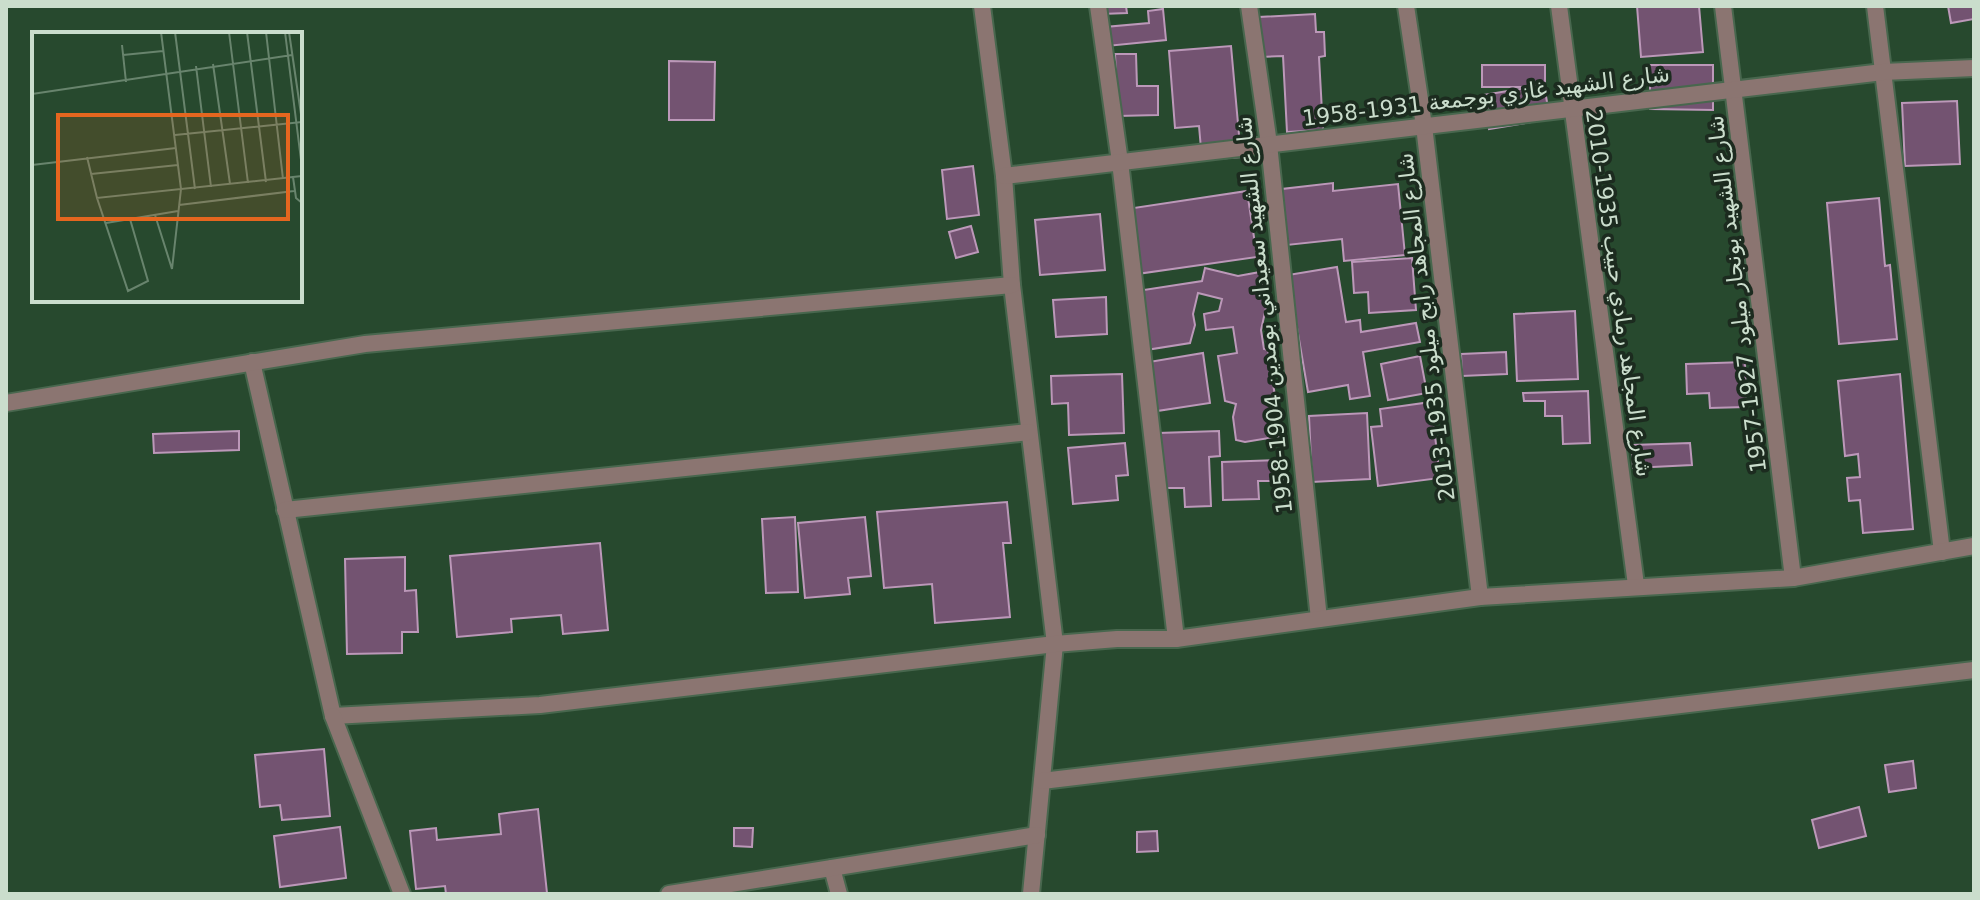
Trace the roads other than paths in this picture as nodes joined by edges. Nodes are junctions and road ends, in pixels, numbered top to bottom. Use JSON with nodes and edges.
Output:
{"nodes":[{"id":1,"x":982,"y":6,"type":"edge"},
{"id":2,"x":1098,"y":6,"type":"edge"},
{"id":3,"x":1249,"y":6,"type":"edge"},
{"id":4,"x":1406,"y":6,"type":"edge"},
{"id":5,"x":1559,"y":6,"type":"edge"},
{"id":6,"x":1723,"y":6,"type":"edge"},
{"id":7,"x":1875,"y":6,"type":"edge"},
{"id":8,"x":1974,"y":68,"type":"edge"},
{"id":9,"x":1883,"y":72,"type":"junction"},
{"id":10,"x":1734,"y":89,"type":"junction"},
{"id":11,"x":1572,"y":108,"type":"junction"},
{"id":12,"x":1424,"y":126,"type":"junction"},
{"id":13,"x":1269,"y":144,"type":"junction"},
{"id":14,"x":1120,"y":162,"type":"junction"},
{"id":15,"x":1004,"y":176,"type":"junction"},
{"id":16,"x":1012,"y":285,"type":"junction"},
{"id":17,"x":252,"y":362,"type":"junction"},
{"id":18,"x":6,"y":403,"type":"edge"},
{"id":19,"x":1029,"y":432,"type":"junction"},
{"id":20,"x":285,"y":510,"type":"junction"},
{"id":21,"x":1974,"y":546,"type":"edge"},
{"id":22,"x":1942,"y":552,"type":"junction"},
{"id":23,"x":1793,"y":578,"type":"junction"},
{"id":24,"x":1636,"y":585,"type":"junction"},
{"id":25,"x":1480,"y":597,"type":"junction"},
{"id":26,"x":1319,"y":619,"type":"junction"},
{"id":27,"x":1176,"y":639,"type":"junction"},
{"id":28,"x":1055,"y":644,"type":"junction"},
{"id":29,"x":1974,"y":670,"type":"edge"},
{"id":30,"x":333,"y":716,"type":"junction"},
{"id":31,"x":1042,"y":781,"type":"junction"},
{"id":32,"x":1037,"y":835,"type":"junction"},
{"id":33,"x":832,"y":868,"type":"junction"},
{"id":34,"x":402,"y":894,"type":"edge"},
{"id":35,"x":669,"y":894,"type":"edge"},
{"id":36,"x":839,"y":894,"type":"edge"},
{"id":37,"x":1031,"y":894,"type":"edge"}],
"edges":[{"from":1,"to":15,"type":"street"},
{"from":2,"to":14,"type":"street"},
{"from":3,"to":13,"type":"street","name":"شارع الشهيد سعيداني بومدين 1904-1958"},
{"from":4,"to":12,"type":"street","name":"شارع المجاهد رابح ميلود 1935-2013"},
{"from":5,"to":11,"type":"street","name":"شارع المجاهد رمادي حبيب 1935-2010"},
{"from":6,"to":10,"type":"street","name":"شارع الشهيد بونجار ميلود 1927-1957"},
{"from":7,"to":9,"type":"street"},
{"from":8,"to":9,"type":"street","name":"شارع الشهيد غازي بوجمعة 1931-1958"},
{"from":9,"to":10,"type":"street","name":"شارع الشهيد غازي بوجمعة 1931-1958"},
{"from":9,"to":22,"type":"street"},
{"from":10,"to":11,"type":"street","name":"شارع الشهيد غازي بوجمعة 1931-1958"},
{"from":10,"to":23,"type":"street","name":"شارع الشهيد بونجار ميلود 1927-1957"},
{"from":11,"to":12,"type":"street","name":"شارع الشهيد غازي بوجمعة 1931-1958"},
{"from":11,"to":24,"type":"street","name":"شارع المجاهد رمادي حبيب 1935-2010"},
{"from":12,"to":13,"type":"street","name":"شارع الشهيد غازي بوجمعة 1931-1958"},
{"from":12,"to":25,"type":"street","name":"شارع المجاهد رابح ميلود 1935-2013"},
{"from":13,"to":14,"type":"street","name":"شارع الشهيد غازي بوجمعة 1931-1958"},
{"from":13,"to":26,"type":"street","name":"شارع الشهيد سعيداني بومدين 1904-1958"},
{"from":14,"to":15,"type":"street","name":"شارع الشهيد غازي بوجمعة 1931-1958"},
{"from":14,"to":27,"type":"street"},
{"from":15,"to":16,"type":"street"},
{"from":16,"to":17,"type":"street"},
{"from":16,"to":19,"type":"street"},
{"from":17,"to":18,"type":"street"},
{"from":17,"to":20,"type":"street"},
{"from":19,"to":20,"type":"street"},
{"from":19,"to":28,"type":"street"},
{"from":20,"to":30,"type":"street"},
{"from":21,"to":22,"type":"street"},
{"from":22,"to":23,"type":"street"},
{"from":23,"to":24,"type":"street"},
{"from":24,"to":25,"type":"street"},
{"from":25,"to":26,"type":"street"},
{"from":26,"to":27,"type":"street"},
{"from":27,"to":28,"type":"street"},
{"from":28,"to":30,"type":"street"},
{"from":28,"to":31,"type":"street"},
{"from":29,"to":31,"type":"street"},
{"from":30,"to":34,"type":"street"},
{"from":31,"to":32,"type":"street"},
{"from":32,"to":33,"type":"street"},
{"from":32,"to":37,"type":"street"},
{"from":33,"to":35,"type":"street"},
{"from":33,"to":36,"type":"street"}]}
